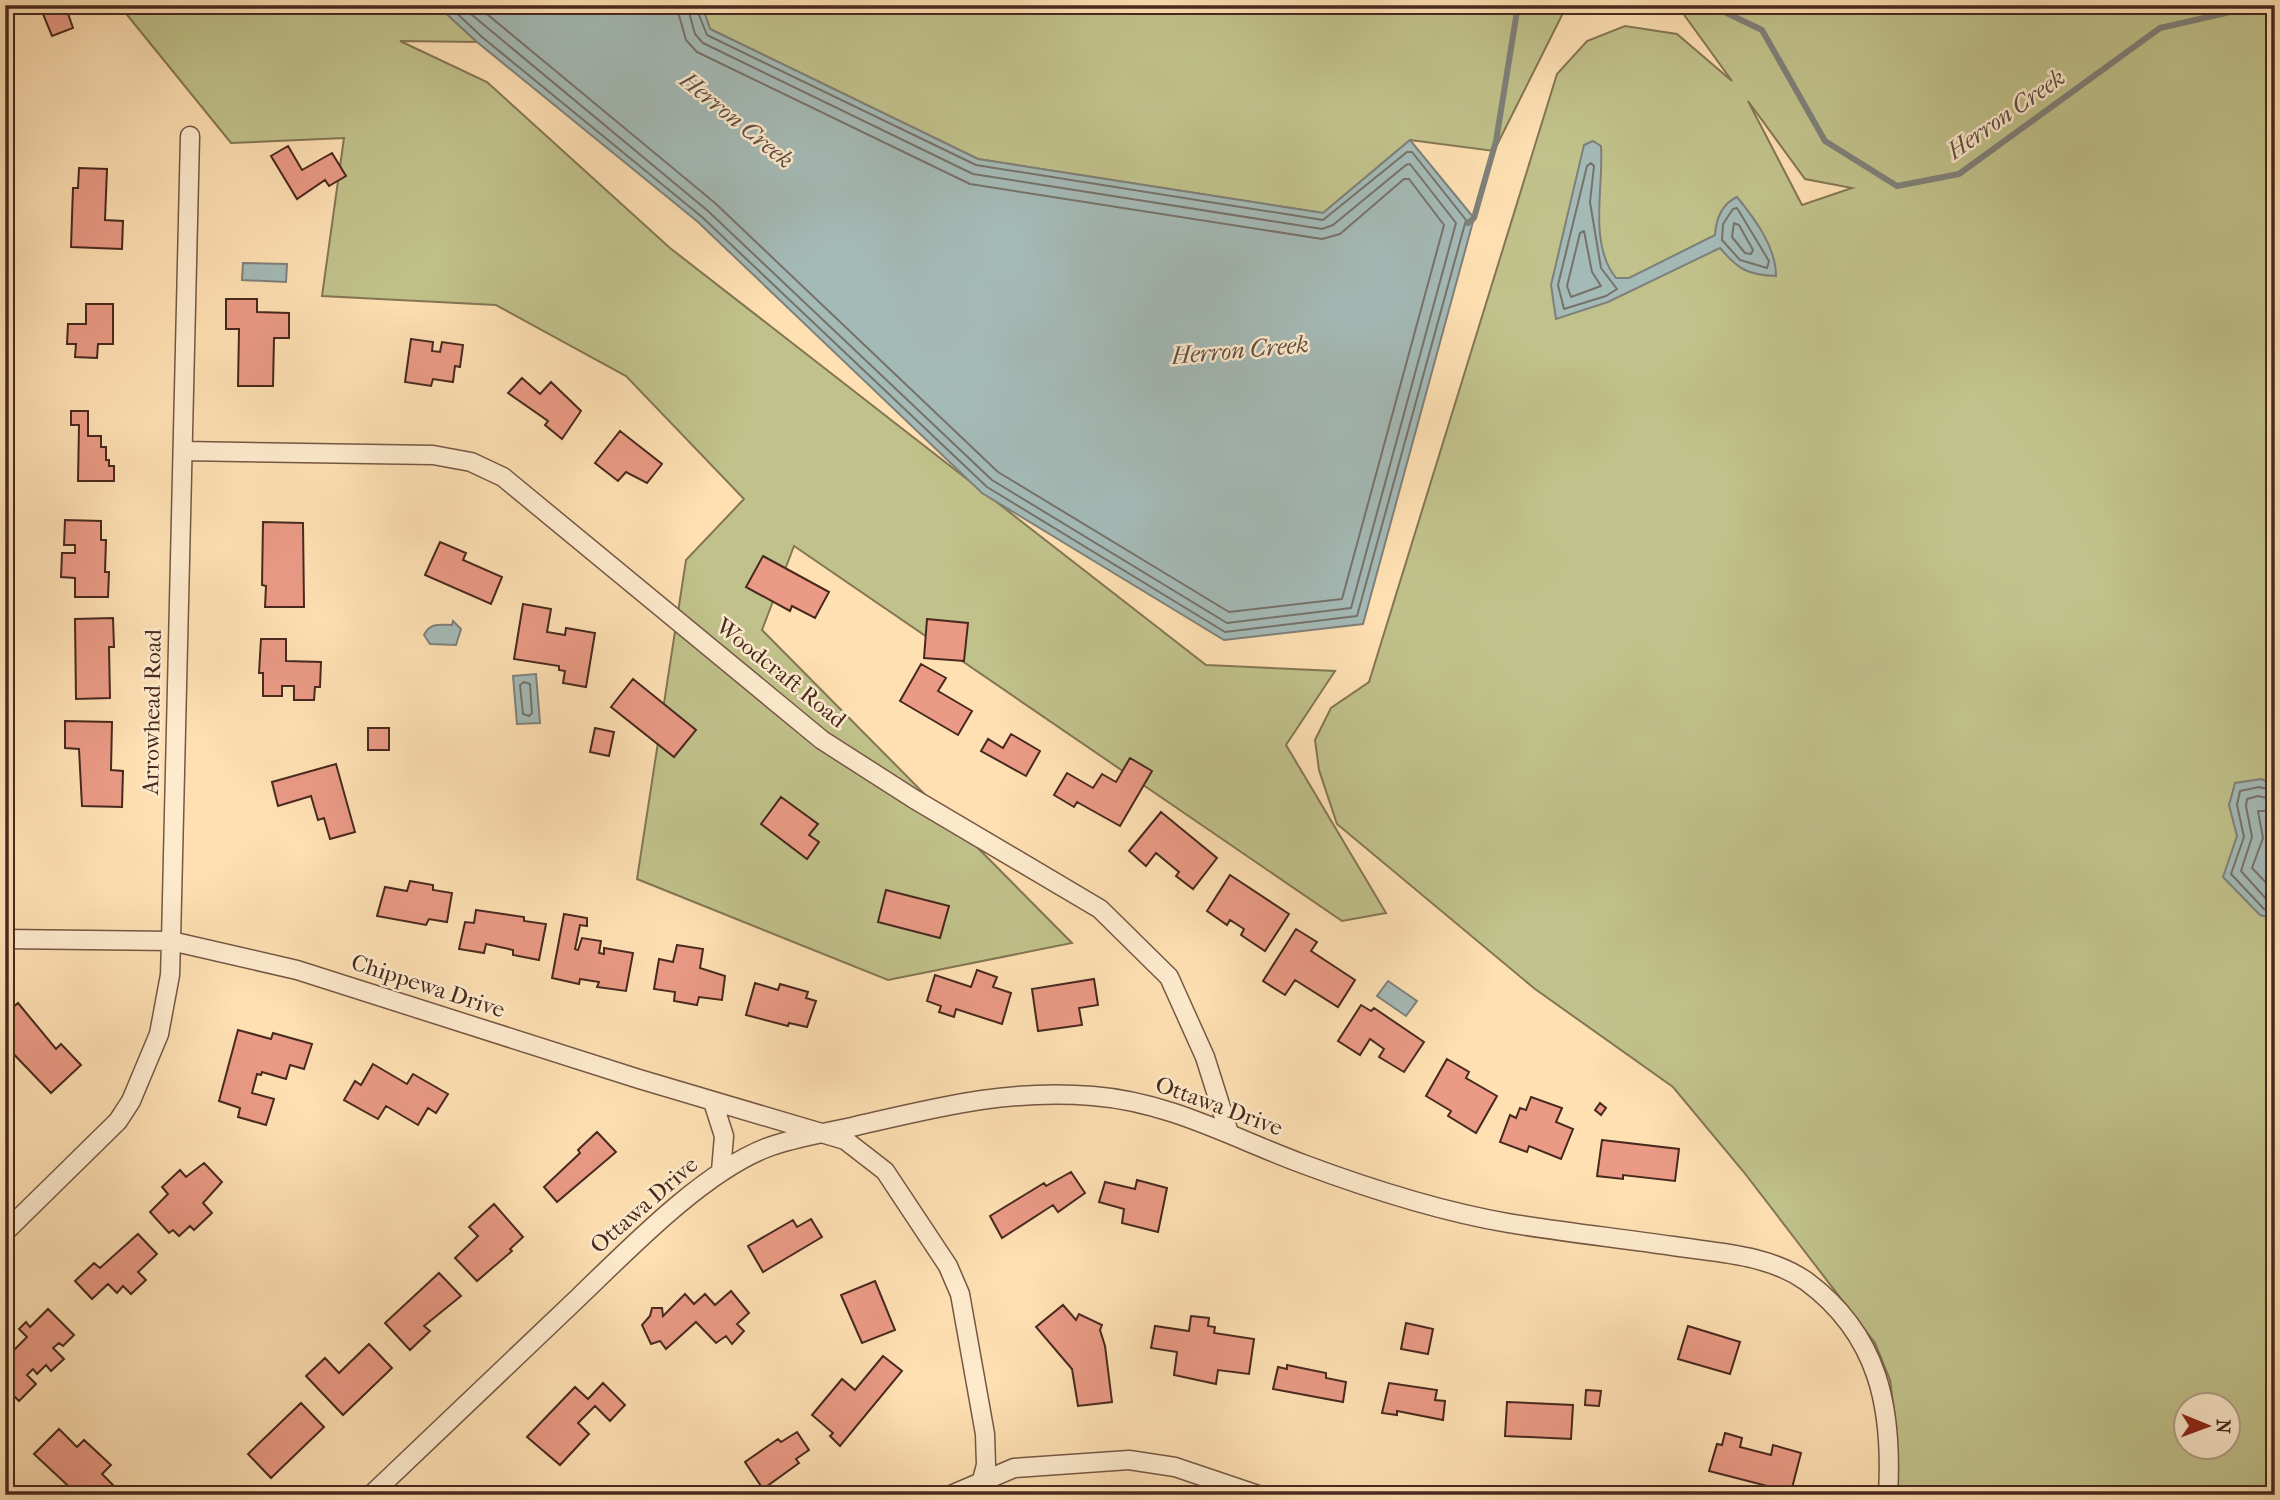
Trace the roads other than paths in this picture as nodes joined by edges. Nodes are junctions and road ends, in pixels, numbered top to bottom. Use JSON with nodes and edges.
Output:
{"nodes":[{"id":1,"x":190,"y":135,"type":"dead end"},
{"id":2,"x":183,"y":451,"type":"junction"},
{"id":3,"x":5,"y":939,"type":"edge"},
{"id":4,"x":171,"y":941,"type":"junction"},
{"id":5,"x":713,"y":1102,"type":"junction"},
{"id":6,"x":827,"y":1133,"type":"junction"},
{"id":7,"x":1228,"y":1133,"type":"junction"},
{"id":8,"x":721,"y":1171,"type":"junction"},
{"id":9,"x":5,"y":1232,"type":"edge"},
{"id":10,"x":981,"y":1487,"type":"edge"},
{"id":11,"x":371,"y":1495,"type":"edge"},
{"id":12,"x":951,"y":1495,"type":"edge"},
{"id":13,"x":1258,"y":1495,"type":"edge"},
{"id":14,"x":1888,"y":1495,"type":"edge"}],
"edges":[{"from":1,"to":2,"type":"street","name":"Arrowhead Road"},
{"from":2,"to":4,"type":"street","name":"Arrowhead Road"},
{"from":2,"to":7,"type":"street","name":"Woodcraft Road"},
{"from":3,"to":4,"type":"street","name":"Chippewa Drive"},
{"from":4,"to":5,"type":"street","name":"Chippewa Drive"},
{"from":4,"to":9,"type":"street","name":"Arrowhead Road"},
{"from":5,"to":6,"type":"street","name":"Chippewa Drive"},
{"from":5,"to":8,"type":"street"},
{"from":6,"to":7,"type":"street","name":"Ottawa Drive"},
{"from":6,"to":8,"type":"street","name":"Ottawa Drive"},
{"from":6,"to":10,"type":"street","name":"Chippewa Drive"},
{"from":7,"to":14,"type":"street","name":"Ottawa Drive"},
{"from":8,"to":11,"type":"street","name":"Ottawa Drive"},
{"from":10,"to":12,"type":"street"},
{"from":10,"to":13,"type":"street"}]}
